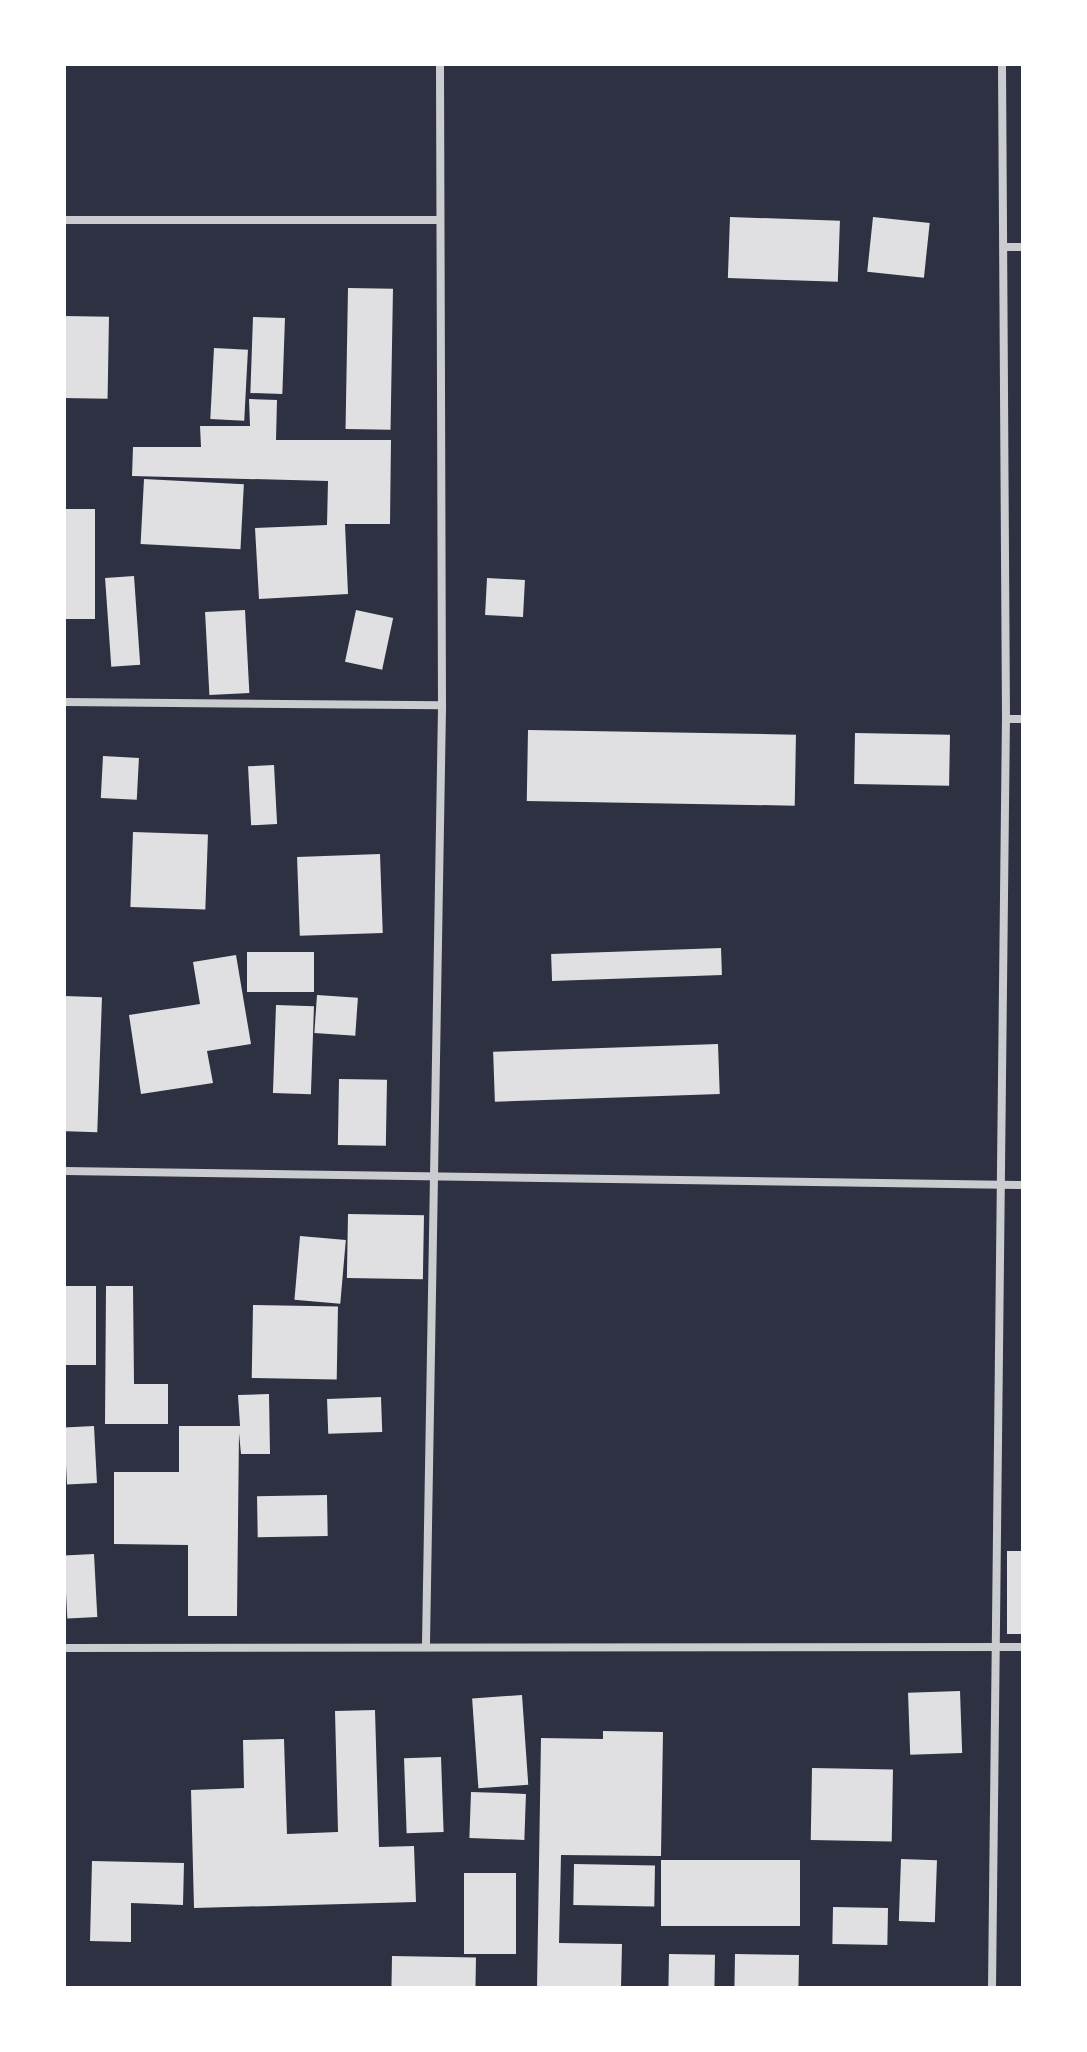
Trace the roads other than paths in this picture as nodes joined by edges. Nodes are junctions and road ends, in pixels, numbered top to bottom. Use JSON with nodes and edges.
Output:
{"nodes":[{"id":1,"x":440,"y":64,"type":"edge"},
{"id":2,"x":1002,"y":64,"type":"edge"},
{"id":3,"x":64,"y":220,"type":"edge"},
{"id":4,"x":440,"y":220,"type":"junction"},
{"id":5,"x":1004,"y":247,"type":"junction"},
{"id":6,"x":1023,"y":247,"type":"edge"},
{"id":7,"x":64,"y":702,"type":"edge"},
{"id":8,"x":442,"y":705,"type":"junction"},
{"id":9,"x":1006,"y":719,"type":"junction"},
{"id":10,"x":1023,"y":719,"type":"edge"},
{"id":11,"x":64,"y":1171,"type":"edge"},
{"id":12,"x":437,"y":1180,"type":"junction"},
{"id":13,"x":1000,"y":1184,"type":"junction"},
{"id":14,"x":1023,"y":1185,"type":"edge"},
{"id":15,"x":426,"y":1644,"type":"junction"},
{"id":16,"x":996,"y":1647,"type":"junction"},
{"id":17,"x":1023,"y":1647,"type":"edge"},
{"id":18,"x":64,"y":1648,"type":"edge"},
{"id":19,"x":992,"y":1988,"type":"edge"}],
"edges":[{"from":1,"to":4,"type":"street"},
{"from":2,"to":5,"type":"street"},
{"from":3,"to":4,"type":"street"},
{"from":4,"to":8,"type":"street"},
{"from":5,"to":6,"type":"street"},
{"from":5,"to":9,"type":"street"},
{"from":7,"to":8,"type":"street"},
{"from":8,"to":12,"type":"street"},
{"from":9,"to":10,"type":"street"},
{"from":9,"to":13,"type":"street"},
{"from":11,"to":12,"type":"street"},
{"from":12,"to":13,"type":"street"},
{"from":12,"to":15,"type":"street"},
{"from":13,"to":14,"type":"street"},
{"from":13,"to":16,"type":"street"},
{"from":15,"to":16,"type":"street"},
{"from":15,"to":18,"type":"street"},
{"from":16,"to":17,"type":"street"},
{"from":16,"to":19,"type":"street"}]}
